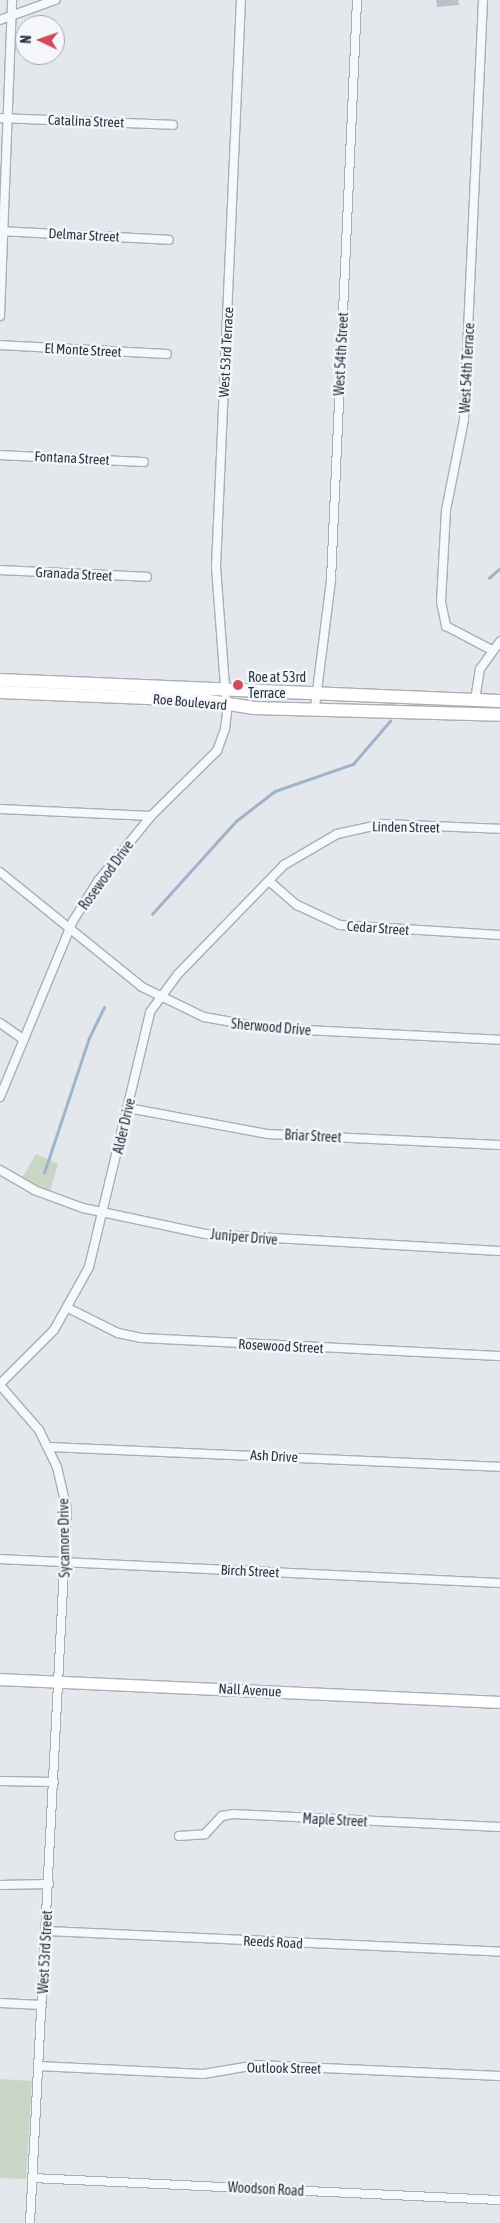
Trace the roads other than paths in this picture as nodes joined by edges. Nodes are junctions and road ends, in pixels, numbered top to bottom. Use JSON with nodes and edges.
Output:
{"nodes":[{"id":1,"x":12,"y":0,"type":"edge"},
{"id":2,"x":55,"y":0,"type":"edge"},
{"id":3,"x":241,"y":0,"type":"edge"},
{"id":4,"x":357,"y":0,"type":"edge"},
{"id":5,"x":483,"y":0,"type":"edge"},
{"id":6,"x":13,"y":15,"type":"junction"},
{"id":7,"x":0,"y":20,"type":"edge"},
{"id":8,"x":4,"y":118,"type":"edge"},
{"id":9,"x":173,"y":125,"type":"dead end"},
{"id":10,"x":2,"y":231,"type":"edge"},
{"id":11,"x":169,"y":240,"type":"dead end"},
{"id":12,"x":0,"y":316,"type":"edge"},
{"id":13,"x":0,"y":345,"type":"edge"},
{"id":14,"x":167,"y":354,"type":"dead end"},
{"id":15,"x":0,"y":455,"type":"edge"},
{"id":16,"x":144,"y":462,"type":"dead end"},
{"id":17,"x":0,"y":570,"type":"edge"},
{"id":18,"x":147,"y":577,"type":"dead end"},
{"id":19,"x":500,"y":641,"type":"edge"},
{"id":20,"x":492,"y":650,"type":"junction"},
{"id":21,"x":0,"y":680,"type":"edge"},
{"id":22,"x":223,"y":690,"type":"junction"},
{"id":23,"x":0,"y":692,"type":"edge"},
{"id":24,"x":475,"y":700,"type":"junction"},
{"id":25,"x":315,"y":701,"type":"junction"},
{"id":26,"x":500,"y":701,"type":"edge"},
{"id":27,"x":226,"y":703,"type":"junction"},
{"id":28,"x":500,"y":715,"type":"edge"},
{"id":29,"x":0,"y":809,"type":"edge"},
{"id":30,"x":151,"y":816,"type":"junction"},
{"id":31,"x":500,"y":829,"type":"edge"},
{"id":32,"x":0,"y":872,"type":"edge"},
{"id":33,"x":269,"y":881,"type":"junction"},
{"id":34,"x":70,"y":930,"type":"junction"},
{"id":35,"x":500,"y":935,"type":"edge"},
{"id":36,"x":160,"y":997,"type":"junction"},
{"id":37,"x":0,"y":1023,"type":"edge"},
{"id":38,"x":24,"y":1040,"type":"junction"},
{"id":39,"x":500,"y":1040,"type":"edge"},
{"id":40,"x":0,"y":1097,"type":"edge"},
{"id":41,"x":128,"y":1108,"type":"junction"},
{"id":42,"x":500,"y":1145,"type":"edge"},
{"id":43,"x":0,"y":1170,"type":"edge"},
{"id":44,"x":105,"y":1213,"type":"junction"},
{"id":45,"x":500,"y":1251,"type":"edge"},
{"id":46,"x":68,"y":1308,"type":"junction"},
{"id":47,"x":500,"y":1356,"type":"edge"},
{"id":48,"x":0,"y":1384,"type":"edge"},
{"id":49,"x":48,"y":1447,"type":"junction"},
{"id":50,"x":500,"y":1466,"type":"edge"},
{"id":51,"x":0,"y":1559,"type":"edge"},
{"id":52,"x":66,"y":1562,"type":"junction"},
{"id":53,"x":500,"y":1583,"type":"edge"},
{"id":54,"x":0,"y":1678,"type":"edge"},
{"id":55,"x":60,"y":1681,"type":"junction"},
{"id":56,"x":500,"y":1702,"type":"edge"},
{"id":57,"x":0,"y":1781,"type":"edge"},
{"id":58,"x":54,"y":1782,"type":"junction"},
{"id":59,"x":500,"y":1827,"type":"edge"},
{"id":60,"x":179,"y":1836,"type":"dead end"},
{"id":61,"x":49,"y":1884,"type":"junction"},
{"id":62,"x":0,"y":1885,"type":"edge"},
{"id":63,"x":46,"y":1931,"type":"junction"},
{"id":64,"x":500,"y":1952,"type":"edge"},
{"id":65,"x":0,"y":2003,"type":"edge"},
{"id":66,"x":42,"y":2005,"type":"junction"},
{"id":67,"x":38,"y":2066,"type":"junction"},
{"id":68,"x":500,"y":2076,"type":"edge"},
{"id":69,"x":32,"y":2178,"type":"junction"},
{"id":70,"x":500,"y":2200,"type":"edge"},
{"id":71,"x":30,"y":2223,"type":"edge"}],
"edges":[{"from":1,"to":6,"type":"street"},
{"from":2,"to":6,"type":"street"},
{"from":3,"to":22,"type":"street","name":"West 53rd Terrace"},
{"from":4,"to":25,"type":"street","name":"West 54th Street"},
{"from":5,"to":20,"type":"street","name":"West 54th Terrace"},
{"from":6,"to":7,"type":"street"},
{"from":6,"to":8,"type":"street"},
{"from":8,"to":9,"type":"street","name":"Catalina Street"},
{"from":8,"to":10,"type":"street"},
{"from":10,"to":11,"type":"street","name":"Delmar Street"},
{"from":10,"to":12,"type":"street"},
{"from":13,"to":14,"type":"street","name":"El Monte Street"},
{"from":15,"to":16,"type":"street","name":"Fontana Street"},
{"from":17,"to":18,"type":"street","name":"Granada Street"},
{"from":19,"to":20,"type":"street"},
{"from":20,"to":24,"type":"street"},
{"from":21,"to":22,"type":"main road","name":"Roe Boulevard"},
{"from":22,"to":25,"type":"main road","name":"Roe Boulevard"},
{"from":22,"to":27,"type":"street","name":"West 53rd Terrace"},
{"from":23,"to":27,"type":"main road","name":"Roe Boulevard"},
{"from":24,"to":25,"type":"main road","name":"Roe Boulevard"},
{"from":24,"to":26,"type":"main road","name":"Roe Boulevard"},
{"from":25,"to":27,"type":"main road","name":"Roe Boulevard"},
{"from":25,"to":28,"type":"main road","name":"Roe Boulevard"},
{"from":27,"to":30,"type":"street","name":"Rosewood Drive"},
{"from":29,"to":30,"type":"street"},
{"from":30,"to":34,"type":"street","name":"Rosewood Drive"},
{"from":31,"to":33,"type":"street","name":"Linden Street"},
{"from":32,"to":34,"type":"street","name":"Sherwood Drive"},
{"from":33,"to":35,"type":"street","name":"Cedar Street"},
{"from":33,"to":36,"type":"street","name":"Alder Drive"},
{"from":34,"to":36,"type":"street","name":"Sherwood Drive"},
{"from":34,"to":38,"type":"street","name":"Rosewood Drive"},
{"from":36,"to":39,"type":"street","name":"Sherwood Drive"},
{"from":36,"to":41,"type":"street","name":"Alder Drive"},
{"from":37,"to":38,"type":"street"},
{"from":38,"to":40,"type":"street","name":"Rosewood Drive"},
{"from":41,"to":42,"type":"street","name":"Briar Street"},
{"from":41,"to":44,"type":"street","name":"Alder Drive"},
{"from":43,"to":44,"type":"street","name":"Juniper Drive"},
{"from":44,"to":45,"type":"street","name":"Juniper Drive"},
{"from":44,"to":46,"type":"street","name":"Alder Drive"},
{"from":46,"to":47,"type":"street","name":"Rosewood Street"},
{"from":46,"to":48,"type":"street","name":"Alder Drive"},
{"from":48,"to":49,"type":"street","name":"Sycamore Drive"},
{"from":49,"to":50,"type":"street","name":"Ash Drive"},
{"from":49,"to":52,"type":"street","name":"Sycamore Drive"},
{"from":51,"to":52,"type":"street","name":"Birch Street"},
{"from":52,"to":53,"type":"street","name":"Birch Street"},
{"from":52,"to":55,"type":"street","name":"Sycamore Drive"},
{"from":54,"to":55,"type":"street","name":"Nall Avenue"},
{"from":55,"to":56,"type":"street","name":"Nall Avenue"},
{"from":55,"to":58,"type":"street","name":"West 53rd Street"},
{"from":57,"to":58,"type":"street"},
{"from":58,"to":61,"type":"street","name":"West 53rd Street"},
{"from":59,"to":60,"type":"street","name":"Maple Street"},
{"from":61,"to":62,"type":"street"},
{"from":61,"to":63,"type":"street","name":"West 53rd Street"},
{"from":63,"to":64,"type":"street","name":"Reeds Road"},
{"from":63,"to":66,"type":"street","name":"West 53rd Street"},
{"from":65,"to":66,"type":"street"},
{"from":66,"to":67,"type":"street","name":"West 53rd Street"},
{"from":67,"to":68,"type":"street","name":"Outlook Street"},
{"from":67,"to":69,"type":"street","name":"West 53rd Street"},
{"from":69,"to":70,"type":"street","name":"Woodson Road"},
{"from":69,"to":71,"type":"street","name":"West 53rd Street"}]}
